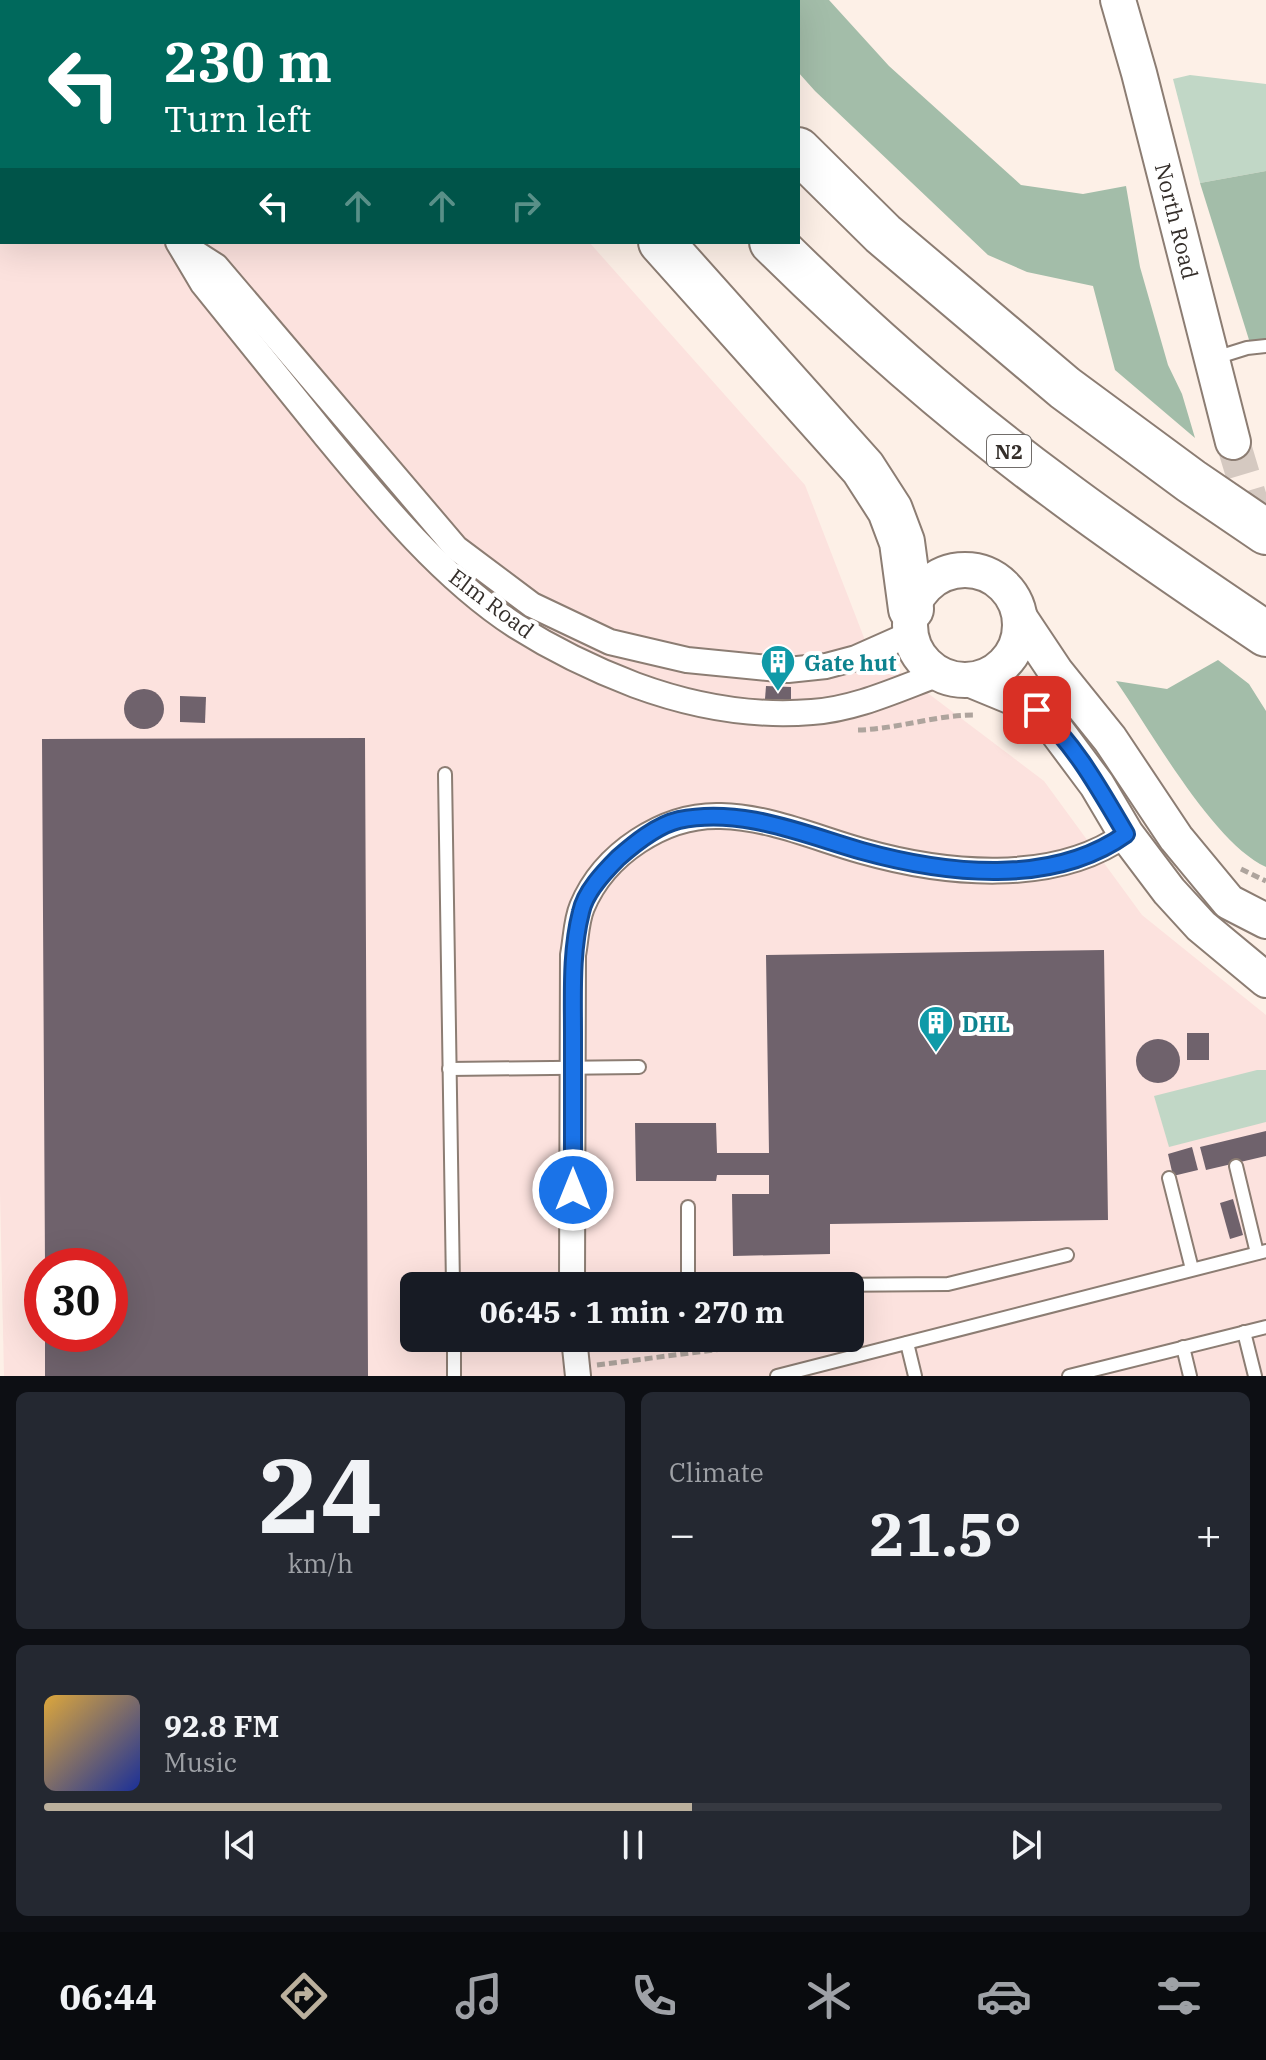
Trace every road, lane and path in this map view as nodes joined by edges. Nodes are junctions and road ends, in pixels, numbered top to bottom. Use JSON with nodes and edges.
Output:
{"nodes":[{"id":1,"x":1118,"y":0,"type":"edge"},
{"id":2,"x":800,"y":152,"type":"edge"},
{"id":3,"x":179,"y":244,"type":"edge"},
{"id":4,"x":181,"y":244,"type":"edge"},
{"id":5,"x":663,"y":244,"type":"edge"},
{"id":6,"x":774,"y":244,"type":"edge"},
{"id":7,"x":1266,"y":346,"type":"edge"},
{"id":8,"x":1212,"y":359,"type":"junction"},
{"id":9,"x":1233,"y":442,"type":"tunnel mouth"},
{"id":10,"x":1266,"y":532,"type":"edge"},
{"id":11,"x":1020,"y":618,"type":"junction"},
{"id":12,"x":910,"y":622,"type":"junction"},
{"id":13,"x":1266,"y":634,"type":"edge"},
{"id":14,"x":955,"y":677,"type":"junction"},
{"id":15,"x":445,"y":774,"type":"dead end"},
{"id":16,"x":1126,"y":834,"type":"junction"},
{"id":17,"x":1206,"y":874,"type":"junction"},
{"id":18,"x":1266,"y":897,"type":"edge"},
{"id":19,"x":1266,"y":921,"type":"edge"},
{"id":20,"x":1251,"y":958,"type":"edge"},
{"id":21,"x":1266,"y":980,"type":"edge"},
{"id":22,"x":639,"y":1067,"type":"dead end"},
{"id":23,"x":573,"y":1068,"type":"junction"},
{"id":24,"x":449,"y":1069,"type":"junction"},
{"id":25,"x":1236,"y":1166,"type":"dead end"},
{"id":26,"x":1169,"y":1178,"type":"dead end"},
{"id":27,"x":688,"y":1207,"type":"dead end"},
{"id":28,"x":1262,"y":1252,"type":"edge"},
{"id":29,"x":1067,"y":1255,"type":"dead end"},
{"id":30,"x":1192,"y":1269,"type":"junction"},
{"id":31,"x":453,"y":1272,"type":"edge"},
{"id":32,"x":572,"y":1272,"type":"edge"},
{"id":33,"x":688,"y":1272,"type":"edge"},
{"id":34,"x":864,"y":1285,"type":"edge"},
{"id":35,"x":1266,"y":1327,"type":"edge"},
{"id":36,"x":1244,"y":1332,"type":"junction"},
{"id":37,"x":907,"y":1343,"type":"junction"},
{"id":38,"x":1183,"y":1347,"type":"junction"},
{"id":39,"x":454,"y":1352,"type":"edge"},
{"id":40,"x":575,"y":1352,"type":"edge"},
{"id":41,"x":711,"y":1352,"type":"edge"},
{"id":42,"x":1123,"y":1362,"type":"junction"},
{"id":43,"x":577,"y":1372,"type":"edge"},
{"id":44,"x":454,"y":1376,"type":"edge"},
{"id":45,"x":777,"y":1376,"type":"edge"},
{"id":46,"x":915,"y":1376,"type":"edge"},
{"id":47,"x":1069,"y":1376,"type":"edge"},
{"id":48,"x":1126,"y":1376,"type":"edge"},
{"id":49,"x":1190,"y":1376,"type":"edge"},
{"id":50,"x":1255,"y":1376,"type":"edge"}],
"edges":[{"from":1,"to":8,"type":"main road","name":"North Road"},
{"from":2,"to":10,"type":"highway"},
{"from":3,"to":14,"type":"street","name":"Elm Road"},
{"from":4,"to":12,"type":"street","name":"Elm Road"},
{"from":5,"to":12,"type":"highway"},
{"from":6,"to":13,"type":"highway","number":"N2"},
{"from":7,"to":8,"type":"lane"},
{"from":8,"to":9,"type":"main road","name":"North Road"},
{"from":11,"to":12,"type":"main road"},
{"from":11,"to":14,"type":"main road"},
{"from":11,"to":17,"type":"main road"},
{"from":12,"to":14,"type":"main road"},
{"from":14,"to":16,"type":"main road"},
{"from":15,"to":24,"type":"lane"},
{"from":16,"to":20,"type":"main road"},
{"from":16,"to":23,"type":"street"},
{"from":17,"to":18,"type":"main road"},
{"from":17,"to":19,"type":"main road"},
{"from":20,"to":21,"type":"main road"},
{"from":22,"to":23,"type":"lane"},
{"from":23,"to":24,"type":"lane"},
{"from":23,"to":32,"type":"street"},
{"from":24,"to":31,"type":"lane"},
{"from":25,"to":28,"type":"lane"},
{"from":26,"to":30,"type":"lane"},
{"from":27,"to":33,"type":"lane"},
{"from":28,"to":30,"type":"lane"},
{"from":29,"to":34,"type":"lane"},
{"from":30,"to":37,"type":"lane"},
{"from":35,"to":36,"type":"lane"},
{"from":36,"to":38,"type":"lane"},
{"from":36,"to":50,"type":"lane"},
{"from":37,"to":45,"type":"lane"},
{"from":37,"to":46,"type":"lane"},
{"from":38,"to":42,"type":"lane"},
{"from":38,"to":49,"type":"lane"},
{"from":39,"to":44,"type":"lane"},
{"from":40,"to":43,"type":"street"},
{"from":41,"to":43,"type":"path"},
{"from":42,"to":47,"type":"lane"},
{"from":42,"to":48,"type":"lane"}]}
